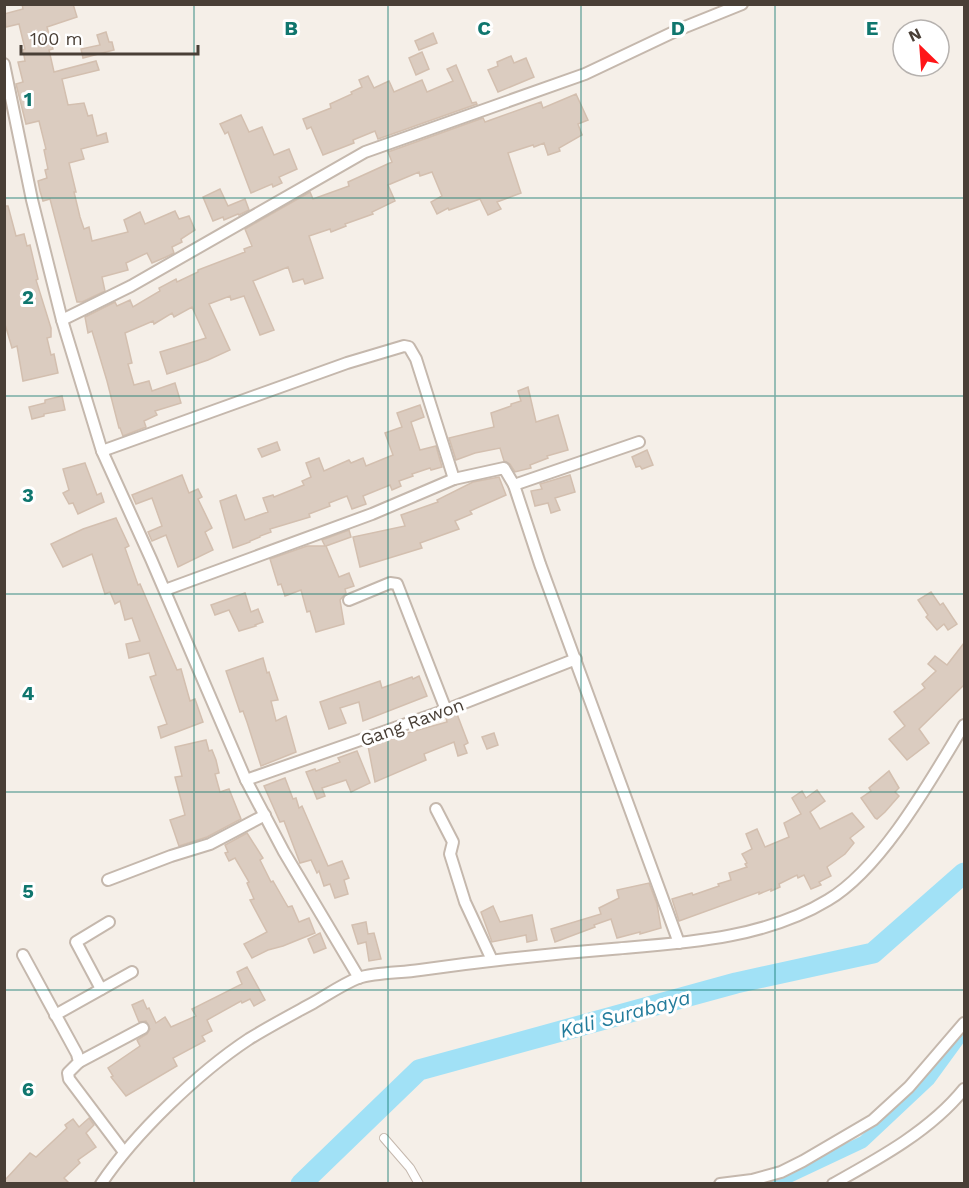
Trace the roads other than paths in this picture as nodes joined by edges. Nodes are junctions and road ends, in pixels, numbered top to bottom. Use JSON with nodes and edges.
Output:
{"nodes":[{"id":1,"x":742,"y":4,"type":"edge"},
{"id":2,"x":4,"y":64,"type":"edge"},
{"id":3,"x":62,"y":320,"type":"junction"},
{"id":4,"x":639,"y":442,"type":"dead end"},
{"id":5,"x":102,"y":451,"type":"junction"},
{"id":6,"x":454,"y":479,"type":"junction"},
{"id":7,"x":514,"y":485,"type":"junction"},
{"id":8,"x":165,"y":590,"type":"junction"},
{"id":9,"x":349,"y":600,"type":"dead end"},
{"id":10,"x":576,"y":659,"type":"junction"},
{"id":11,"x":446,"y":710,"type":"junction"},
{"id":12,"x":964,"y":725,"type":"edge"},
{"id":13,"x":246,"y":780,"type":"junction"},
{"id":14,"x":436,"y":809,"type":"dead end"},
{"id":15,"x":265,"y":815,"type":"junction"},
{"id":16,"x":108,"y":880,"type":"dead end"},
{"id":17,"x":109,"y":922,"type":"dead end"},
{"id":18,"x":679,"y":943,"type":"junction"},
{"id":19,"x":23,"y":955,"type":"dead end"},
{"id":20,"x":492,"y":960,"type":"junction"},
{"id":21,"x":132,"y":972,"type":"dead end"},
{"id":22,"x":359,"y":978,"type":"junction"},
{"id":23,"x":101,"y":989,"type":"junction"},
{"id":24,"x":55,"y":1015,"type":"junction"},
{"id":25,"x":964,"y":1023,"type":"edge"},
{"id":26,"x":143,"y":1028,"type":"dead end"},
{"id":27,"x":79,"y":1062,"type":"junction"},
{"id":28,"x":964,"y":1089,"type":"edge"},
{"id":29,"x":384,"y":1138,"type":"dead end"},
{"id":30,"x":124,"y":1152,"type":"junction"},
{"id":31,"x":101,"y":1184,"type":"edge"},
{"id":32,"x":419,"y":1184,"type":"edge"},
{"id":33,"x":720,"y":1184,"type":"edge"},
{"id":34,"x":833,"y":1184,"type":"edge"}],
"edges":[{"from":1,"to":3,"type":"street"},
{"from":2,"to":3,"type":"street"},
{"from":3,"to":5,"type":"street"},
{"from":4,"to":7,"type":"street"},
{"from":5,"to":6,"type":"street"},
{"from":5,"to":8,"type":"street"},
{"from":6,"to":7,"type":"street"},
{"from":6,"to":8,"type":"street"},
{"from":7,"to":10,"type":"street"},
{"from":8,"to":13,"type":"street"},
{"from":9,"to":11,"type":"street"},
{"from":10,"to":11,"type":"street","name":"Gang Rawon"},
{"from":10,"to":18,"type":"street"},
{"from":11,"to":13,"type":"street","name":"Gang Rawon"},
{"from":12,"to":18,"type":"street"},
{"from":13,"to":15,"type":"street"},
{"from":14,"to":20,"type":"street"},
{"from":15,"to":16,"type":"street"},
{"from":15,"to":22,"type":"street"},
{"from":17,"to":23,"type":"street"},
{"from":18,"to":20,"type":"street"},
{"from":19,"to":24,"type":"street"},
{"from":20,"to":22,"type":"street"},
{"from":21,"to":23,"type":"street"},
{"from":22,"to":30,"type":"street"},
{"from":23,"to":24,"type":"street"},
{"from":24,"to":27,"type":"street"},
{"from":25,"to":33,"type":"street"},
{"from":26,"to":27,"type":"street"},
{"from":27,"to":30,"type":"street"},
{"from":28,"to":34,"type":"street"},
{"from":29,"to":32,"type":"street"},
{"from":30,"to":31,"type":"street"}]}
